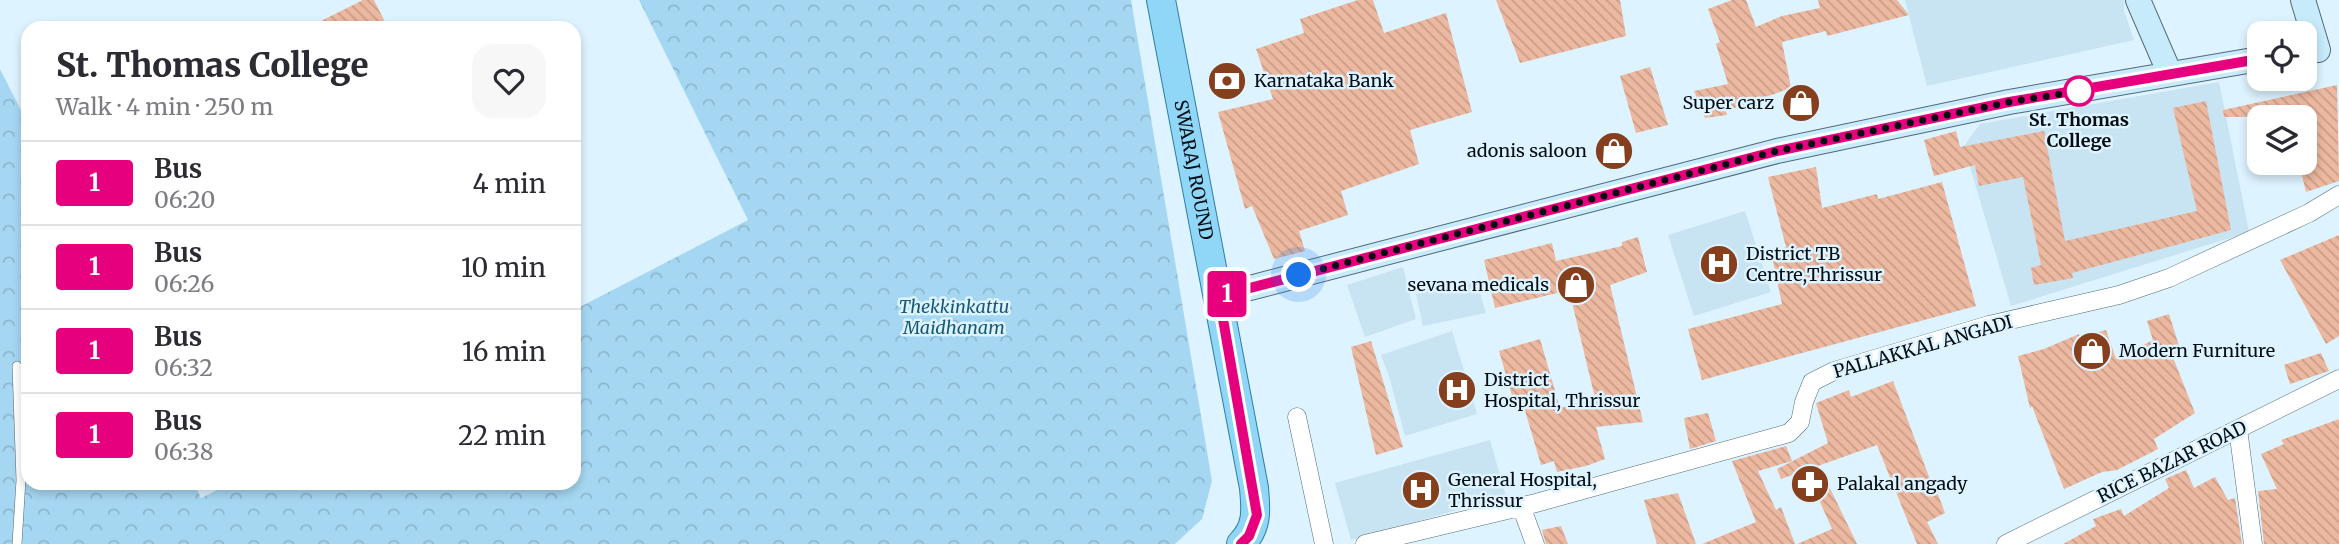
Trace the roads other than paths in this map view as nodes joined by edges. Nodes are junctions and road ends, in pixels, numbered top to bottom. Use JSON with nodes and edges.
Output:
{"nodes":[{"id":1,"x":1161,"y":0,"type":"edge"},
{"id":2,"x":2138,"y":0,"type":"edge"},
{"id":3,"x":2303,"y":0,"type":"edge"},
{"id":4,"x":2321,"y":49,"type":"edge"},
{"id":5,"x":2247,"y":62,"type":"edge"},
{"id":6,"x":2170,"y":75,"type":"junction"},
{"id":7,"x":2339,"y":195,"type":"edge"},
{"id":8,"x":1219,"y":296,"type":"junction"},
{"id":9,"x":17,"y":366,"type":"dead end"},
{"id":10,"x":2339,"y":379,"type":"edge"},
{"id":11,"x":1297,"y":417,"type":"dead end"},
{"id":12,"x":2238,"y":429,"type":"junction"},
{"id":13,"x":1521,"y":506,"type":"junction"},
{"id":14,"x":1249,"y":541,"type":"edge"},
{"id":15,"x":17,"y":544,"type":"edge"},
{"id":16,"x":1324,"y":544,"type":"edge"},
{"id":17,"x":1365,"y":544,"type":"edge"},
{"id":18,"x":1535,"y":544,"type":"edge"},
{"id":19,"x":2006,"y":544,"type":"edge"},
{"id":20,"x":2253,"y":544,"type":"edge"}],
"edges":[{"from":1,"to":8,"type":"main road","name":"SWARAJ ROUND"},
{"from":2,"to":6,"type":"main road"},
{"from":3,"to":4,"type":"main road"},
{"from":5,"to":6,"type":"main road"},
{"from":6,"to":8,"type":"main road"},
{"from":7,"to":13,"type":"street","name":"PALLAKKAL ANGADI"},
{"from":8,"to":14,"type":"main road","name":"SWARAJ ROUND"},
{"from":9,"to":15,"type":"lane"},
{"from":10,"to":12,"type":"street","name":"RICE BAZAR ROAD"},
{"from":11,"to":16,"type":"street"},
{"from":12,"to":19,"type":"street","name":"RICE BAZAR ROAD"},
{"from":12,"to":20,"type":"street"},
{"from":13,"to":17,"type":"street","name":"PALLAKKAL ANGADI"},
{"from":13,"to":18,"type":"street"}]}
